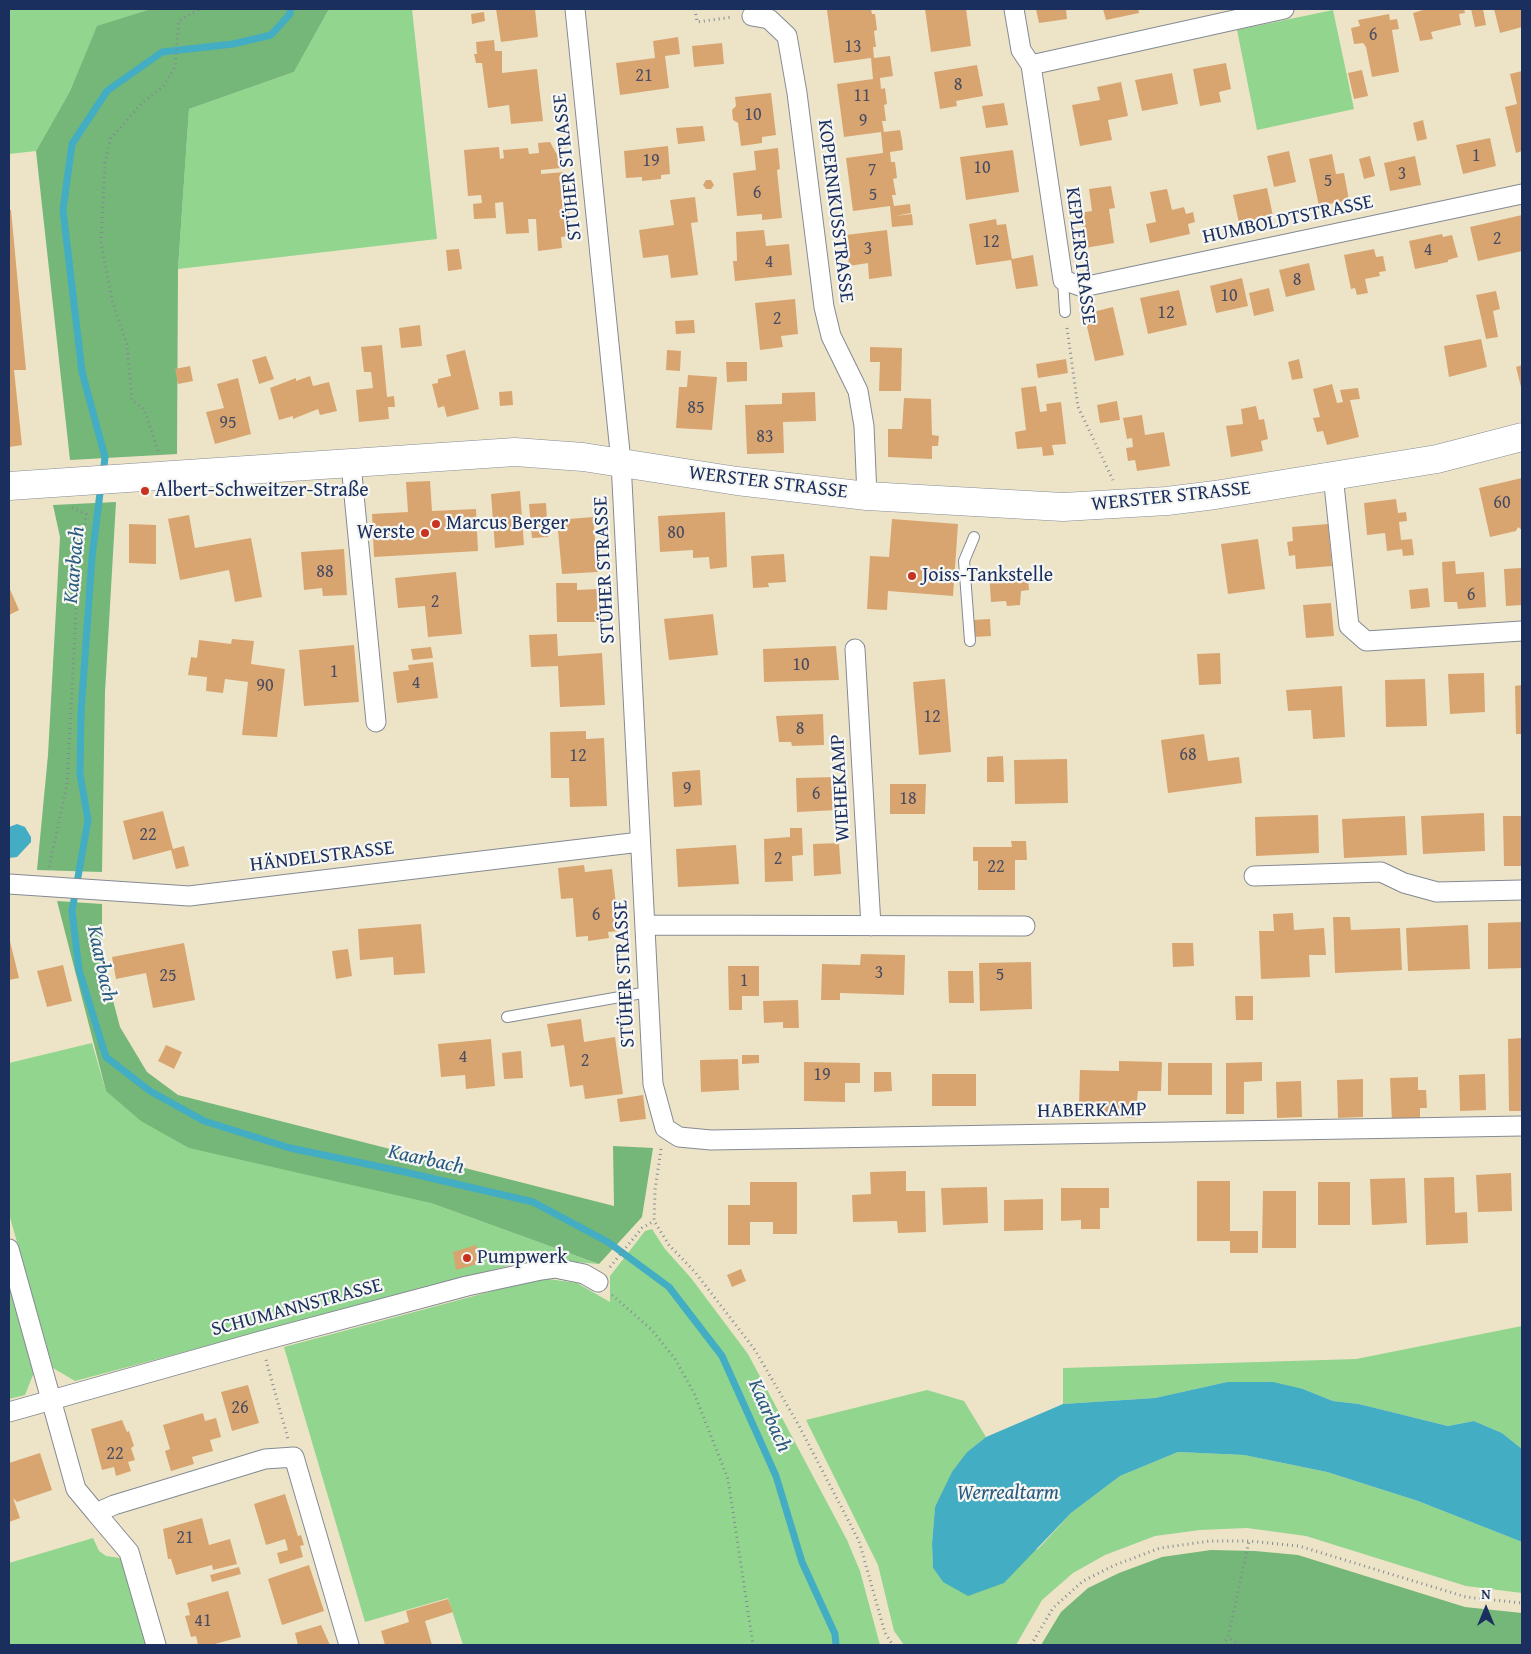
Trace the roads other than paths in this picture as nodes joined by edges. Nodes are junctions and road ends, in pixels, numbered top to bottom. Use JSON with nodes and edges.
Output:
{"nodes":[{"id":1,"x":575,"y":9,"type":"edge"},
{"id":2,"x":1014,"y":9,"type":"edge"},
{"id":3,"x":1284,"y":9,"type":"edge"},
{"id":4,"x":752,"y":16,"type":"road end"},
{"id":5,"x":1031,"y":65,"type":"junction"},
{"id":6,"x":1522,"y":194,"type":"edge"},
{"id":7,"x":1063,"y":280,"type":"junction"},
{"id":8,"x":1065,"y":312,"type":"road end"},
{"id":9,"x":1522,"y":437,"type":"edge"},
{"id":10,"x":621,"y":462,"type":"junction"},
{"id":11,"x":351,"y":464,"type":"junction"},
{"id":12,"x":1334,"y":476,"type":"junction"},
{"id":13,"x":9,"y":486,"type":"edge"},
{"id":14,"x":867,"y":496,"type":"junction"},
{"id":15,"x":974,"y":538,"type":"dead end"},
{"id":16,"x":1522,"y":631,"type":"edge"},
{"id":17,"x":970,"y":642,"type":"dead end"},
{"id":18,"x":855,"y":649,"type":"dead end"},
{"id":19,"x":376,"y":722,"type":"dead end"},
{"id":20,"x":640,"y":842,"type":"junction"},
{"id":21,"x":1254,"y":876,"type":"dead end"},
{"id":22,"x":9,"y":884,"type":"edge"},
{"id":23,"x":1522,"y":890,"type":"edge"},
{"id":24,"x":645,"y":925,"type":"junction"},
{"id":25,"x":871,"y":926,"type":"junction"},
{"id":26,"x":1025,"y":926,"type":"dead end"},
{"id":27,"x":648,"y":992,"type":"junction"},
{"id":28,"x":507,"y":1016,"type":"dead end"},
{"id":29,"x":1522,"y":1126,"type":"edge"},
{"id":30,"x":665,"y":1128,"type":"joint"},
{"id":31,"x":9,"y":1249,"type":"edge"},
{"id":32,"x":601,"y":1278,"type":"road end"},
{"id":33,"x":51,"y":1400,"type":"junction"},
{"id":34,"x":9,"y":1412,"type":"edge"},
{"id":35,"x":96,"y":1513,"type":"junction"},
{"id":36,"x":156,"y":1645,"type":"edge"},
{"id":37,"x":349,"y":1645,"type":"edge"}],
"edges":[{"from":1,"to":10,"type":"street","name":"STÜHER STRASSE"},
{"from":2,"to":5,"type":"street","name":"KEPLERSTRASSE"},
{"from":3,"to":5,"type":"street"},
{"from":4,"to":14,"type":"street","name":"KOPERNIKUSSTRASSE"},
{"from":5,"to":7,"type":"street","name":"KEPLERSTRASSE"},
{"from":6,"to":7,"type":"street","name":"HUMBOLDTSTRASSE"},
{"from":7,"to":8,"type":"lane","name":"KEPLERSTRASSE"},
{"from":9,"to":12,"type":"main road","name":"WERSTER STRASSE"},
{"from":10,"to":11,"type":"main road","name":"WERSTER STRASSE"},
{"from":10,"to":14,"type":"main road","name":"WERSTER STRASSE"},
{"from":10,"to":20,"type":"street","name":"STÜHER STRASSE"},
{"from":11,"to":13,"type":"main road","name":"WERSTER STRASSE"},
{"from":11,"to":19,"type":"street"},
{"from":12,"to":14,"type":"main road","name":"WERSTER STRASSE"},
{"from":12,"to":16,"type":"street"},
{"from":15,"to":17,"type":"lane"},
{"from":18,"to":25,"type":"street","name":"WIEHEKAMP"},
{"from":20,"to":22,"type":"street","name":"HÄNDELSTRASSE"},
{"from":20,"to":24,"type":"street","name":"STÜHER STRASSE"},
{"from":21,"to":23,"type":"street"},
{"from":24,"to":25,"type":"street"},
{"from":24,"to":27,"type":"street","name":"STÜHER STRASSE"},
{"from":25,"to":26,"type":"street"},
{"from":27,"to":28,"type":"lane"},
{"from":27,"to":30,"type":"street","name":"STÜHER STRASSE"},
{"from":29,"to":30,"type":"street","name":"HABERKAMP"},
{"from":31,"to":33,"type":"street"},
{"from":32,"to":33,"type":"street","name":"SCHUMANNSTRASSE"},
{"from":33,"to":34,"type":"street","name":"SCHUMANNSTRASSE"},
{"from":33,"to":35,"type":"street"},
{"from":35,"to":36,"type":"street"},
{"from":35,"to":37,"type":"street"}]}
